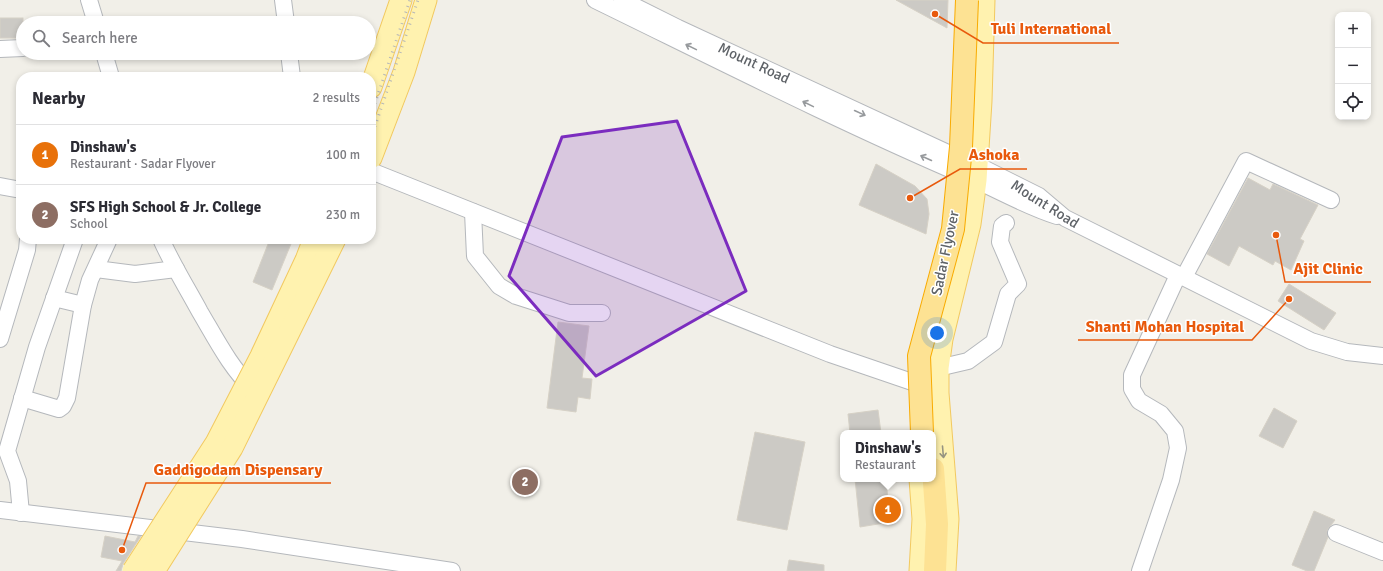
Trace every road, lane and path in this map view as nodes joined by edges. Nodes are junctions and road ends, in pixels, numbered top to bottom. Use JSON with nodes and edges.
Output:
{"nodes":[{"id":1,"x":89,"y":0,"type":"edge"},
{"id":2,"x":283,"y":0,"type":"edge"},
{"id":3,"x":396,"y":0,"type":"edge"},
{"id":4,"x":401,"y":0,"type":"edge"},
{"id":5,"x":421,"y":0,"type":"edge"},
{"id":6,"x":426,"y":0,"type":"edge"},
{"id":7,"x":595,"y":0,"type":"edge"},
{"id":8,"x":622,"y":0,"type":"edge"},
{"id":9,"x":960,"y":0,"type":"edge"},
{"id":10,"x":967,"y":0,"type":"edge"},
{"id":11,"x":975,"y":0,"type":"edge"},
{"id":12,"x":984,"y":0,"type":"edge"},
{"id":13,"x":94,"y":16,"type":"edge"},
{"id":14,"x":285,"y":16,"type":"edge"},
{"id":15,"x":16,"y":49,"type":"edge"},
{"id":16,"x":0,"y":50,"type":"edge"},
{"id":17,"x":376,"y":59,"type":"edge"},
{"id":18,"x":106,"y":60,"type":"edge"},
{"id":19,"x":290,"y":60,"type":"edge"},
{"id":20,"x":376,"y":60,"type":"edge"},
{"id":21,"x":110,"y":72,"type":"edge"},
{"id":22,"x":291,"y":72,"type":"edge"},
{"id":23,"x":372,"y":72,"type":"edge"},
{"id":24,"x":376,"y":72,"type":"edge"},
{"id":25,"x":376,"y":134,"type":"edge"},
{"id":26,"x":376,"y":145,"type":"edge"},
{"id":27,"x":951,"y":162,"type":"junction"},
{"id":28,"x":976,"y":172,"type":"junction"},
{"id":29,"x":376,"y":173,"type":"edge"},
{"id":30,"x":0,"y":186,"type":"edge"},
{"id":31,"x":16,"y":189,"type":"edge"},
{"id":32,"x":1331,"y":200,"type":"dead end"},
{"id":33,"x":473,"y":212,"type":"junction"},
{"id":34,"x":1006,"y":223,"type":"dead end"},
{"id":35,"x":28,"y":244,"type":"edge"},
{"id":36,"x":73,"y":244,"type":"edge"},
{"id":37,"x":107,"y":244,"type":"edge"},
{"id":38,"x":164,"y":244,"type":"edge"},
{"id":39,"x":307,"y":244,"type":"edge"},
{"id":40,"x":312,"y":244,"type":"edge"},
{"id":41,"x":333,"y":244,"type":"edge"},
{"id":42,"x":337,"y":244,"type":"edge"},
{"id":43,"x":96,"y":268,"type":"junction"},
{"id":44,"x":176,"y":269,"type":"junction"},
{"id":45,"x":1181,"y":276,"type":"junction"},
{"id":46,"x":54,"y":298,"type":"junction"},
{"id":47,"x":83,"y":305,"type":"junction"},
{"id":48,"x":602,"y":313,"type":"dead end"},
{"id":49,"x":0,"y":339,"type":"edge"},
{"id":50,"x":1383,"y":356,"type":"edge"},
{"id":51,"x":938,"y":368,"type":"junction"},
{"id":52,"x":243,"y":380,"type":"junction"},
{"id":53,"x":912,"y":382,"type":"junction"},
{"id":54,"x":263,"y":397,"type":"junction"},
{"id":55,"x":22,"y":398,"type":"junction"},
{"id":56,"x":915,"y":430,"type":"edge"},
{"id":57,"x":922,"y":430,"type":"edge"},
{"id":58,"x":930,"y":430,"type":"edge"},
{"id":59,"x":920,"y":482,"type":"edge"},
{"id":60,"x":928,"y":482,"type":"edge"},
{"id":61,"x":934,"y":482,"type":"edge"},
{"id":62,"x":0,"y":510,"type":"edge"},
{"id":63,"x":21,"y":513,"type":"junction"},
{"id":64,"x":150,"y":530,"type":"junction"},
{"id":65,"x":1336,"y":533,"type":"dead end"},
{"id":66,"x":182,"y":535,"type":"junction"},
{"id":67,"x":1383,"y":552,"type":"edge"},
{"id":68,"x":127,"y":571,"type":"edge"},
{"id":69,"x":133,"y":571,"type":"edge"},
{"id":70,"x":154,"y":571,"type":"edge"},
{"id":71,"x":160,"y":571,"type":"edge"},
{"id":72,"x":390,"y":571,"type":"edge"},
{"id":73,"x":452,"y":571,"type":"edge"},
{"id":74,"x":920,"y":571,"type":"edge"},
{"id":75,"x":927,"y":571,"type":"edge"},
{"id":76,"x":935,"y":571,"type":"edge"},
{"id":77,"x":945,"y":571,"type":"edge"},
{"id":78,"x":1140,"y":571,"type":"edge"}],
"edges":[{"from":1,"to":13,"type":"street"},
{"from":2,"to":14,"type":"street"},
{"from":3,"to":17,"type":"main road"},
{"from":4,"to":24,"type":"main road"},
{"from":5,"to":25,"type":"main road"},
{"from":6,"to":26,"type":"main road"},
{"from":27,"to":7,"type":"street","one_way":true},
{"from":8,"to":27,"type":"street","name":"Mount Road","one_way":true},
{"from":9,"to":27,"type":"main road"},
{"from":10,"to":57,"type":"highway","name":"Sadar Flyover","bridge":true},
{"from":11,"to":58,"type":"highway","name":"Sadar Flyover"},
{"from":12,"to":28,"type":"main road"},
{"from":15,"to":16,"type":"street"},
{"from":18,"to":21,"type":"street"},
{"from":19,"to":22,"type":"street"},
{"from":20,"to":23,"type":"main road"},
{"from":27,"to":28,"type":"street","name":"Mount Road"},
{"from":27,"to":53,"type":"main road"},
{"from":28,"to":45,"type":"street","name":"Mount Road"},
{"from":28,"to":51,"type":"main road"},
{"from":29,"to":33,"type":"street"},
{"from":30,"to":31,"type":"street"},
{"from":32,"to":45,"type":"street"},
{"from":33,"to":48,"type":"street"},
{"from":33,"to":53,"type":"street"},
{"from":34,"to":51,"type":"street"},
{"from":35,"to":49,"type":"street"},
{"from":36,"to":46,"type":"street"},
{"from":37,"to":43,"type":"street"},
{"from":38,"to":44,"type":"street"},
{"from":39,"to":52,"type":"main road"},
{"from":40,"to":69,"type":"main road","bridge":true},
{"from":41,"to":70,"type":"main road","bridge":true},
{"from":42,"to":54,"type":"main road"},
{"from":43,"to":44,"type":"street"},
{"from":43,"to":47,"type":"street"},
{"from":44,"to":52,"type":"street"},
{"from":45,"to":50,"type":"street","name":"Mount Road"},
{"from":45,"to":78,"type":"street"},
{"from":46,"to":47,"type":"street"},
{"from":46,"to":55,"type":"street"},
{"from":47,"to":55,"type":"street"},
{"from":51,"to":77,"type":"main road","one_way":true},
{"from":52,"to":54,"type":"street"},
{"from":52,"to":64,"type":"main road"},
{"from":53,"to":56,"type":"main road"},
{"from":54,"to":66,"type":"main road"},
{"from":55,"to":63,"type":"street"},
{"from":59,"to":74,"type":"main road"},
{"from":60,"to":75,"type":"highway"},
{"from":61,"to":76,"type":"highway"},
{"from":62,"to":63,"type":"street"},
{"from":63,"to":64,"type":"street"},
{"from":64,"to":66,"type":"street"},
{"from":64,"to":68,"type":"main road"},
{"from":65,"to":67,"type":"street"},
{"from":66,"to":71,"type":"main road"},
{"from":66,"to":72,"type":"street"},
{"from":66,"to":73,"type":"street"}]}
